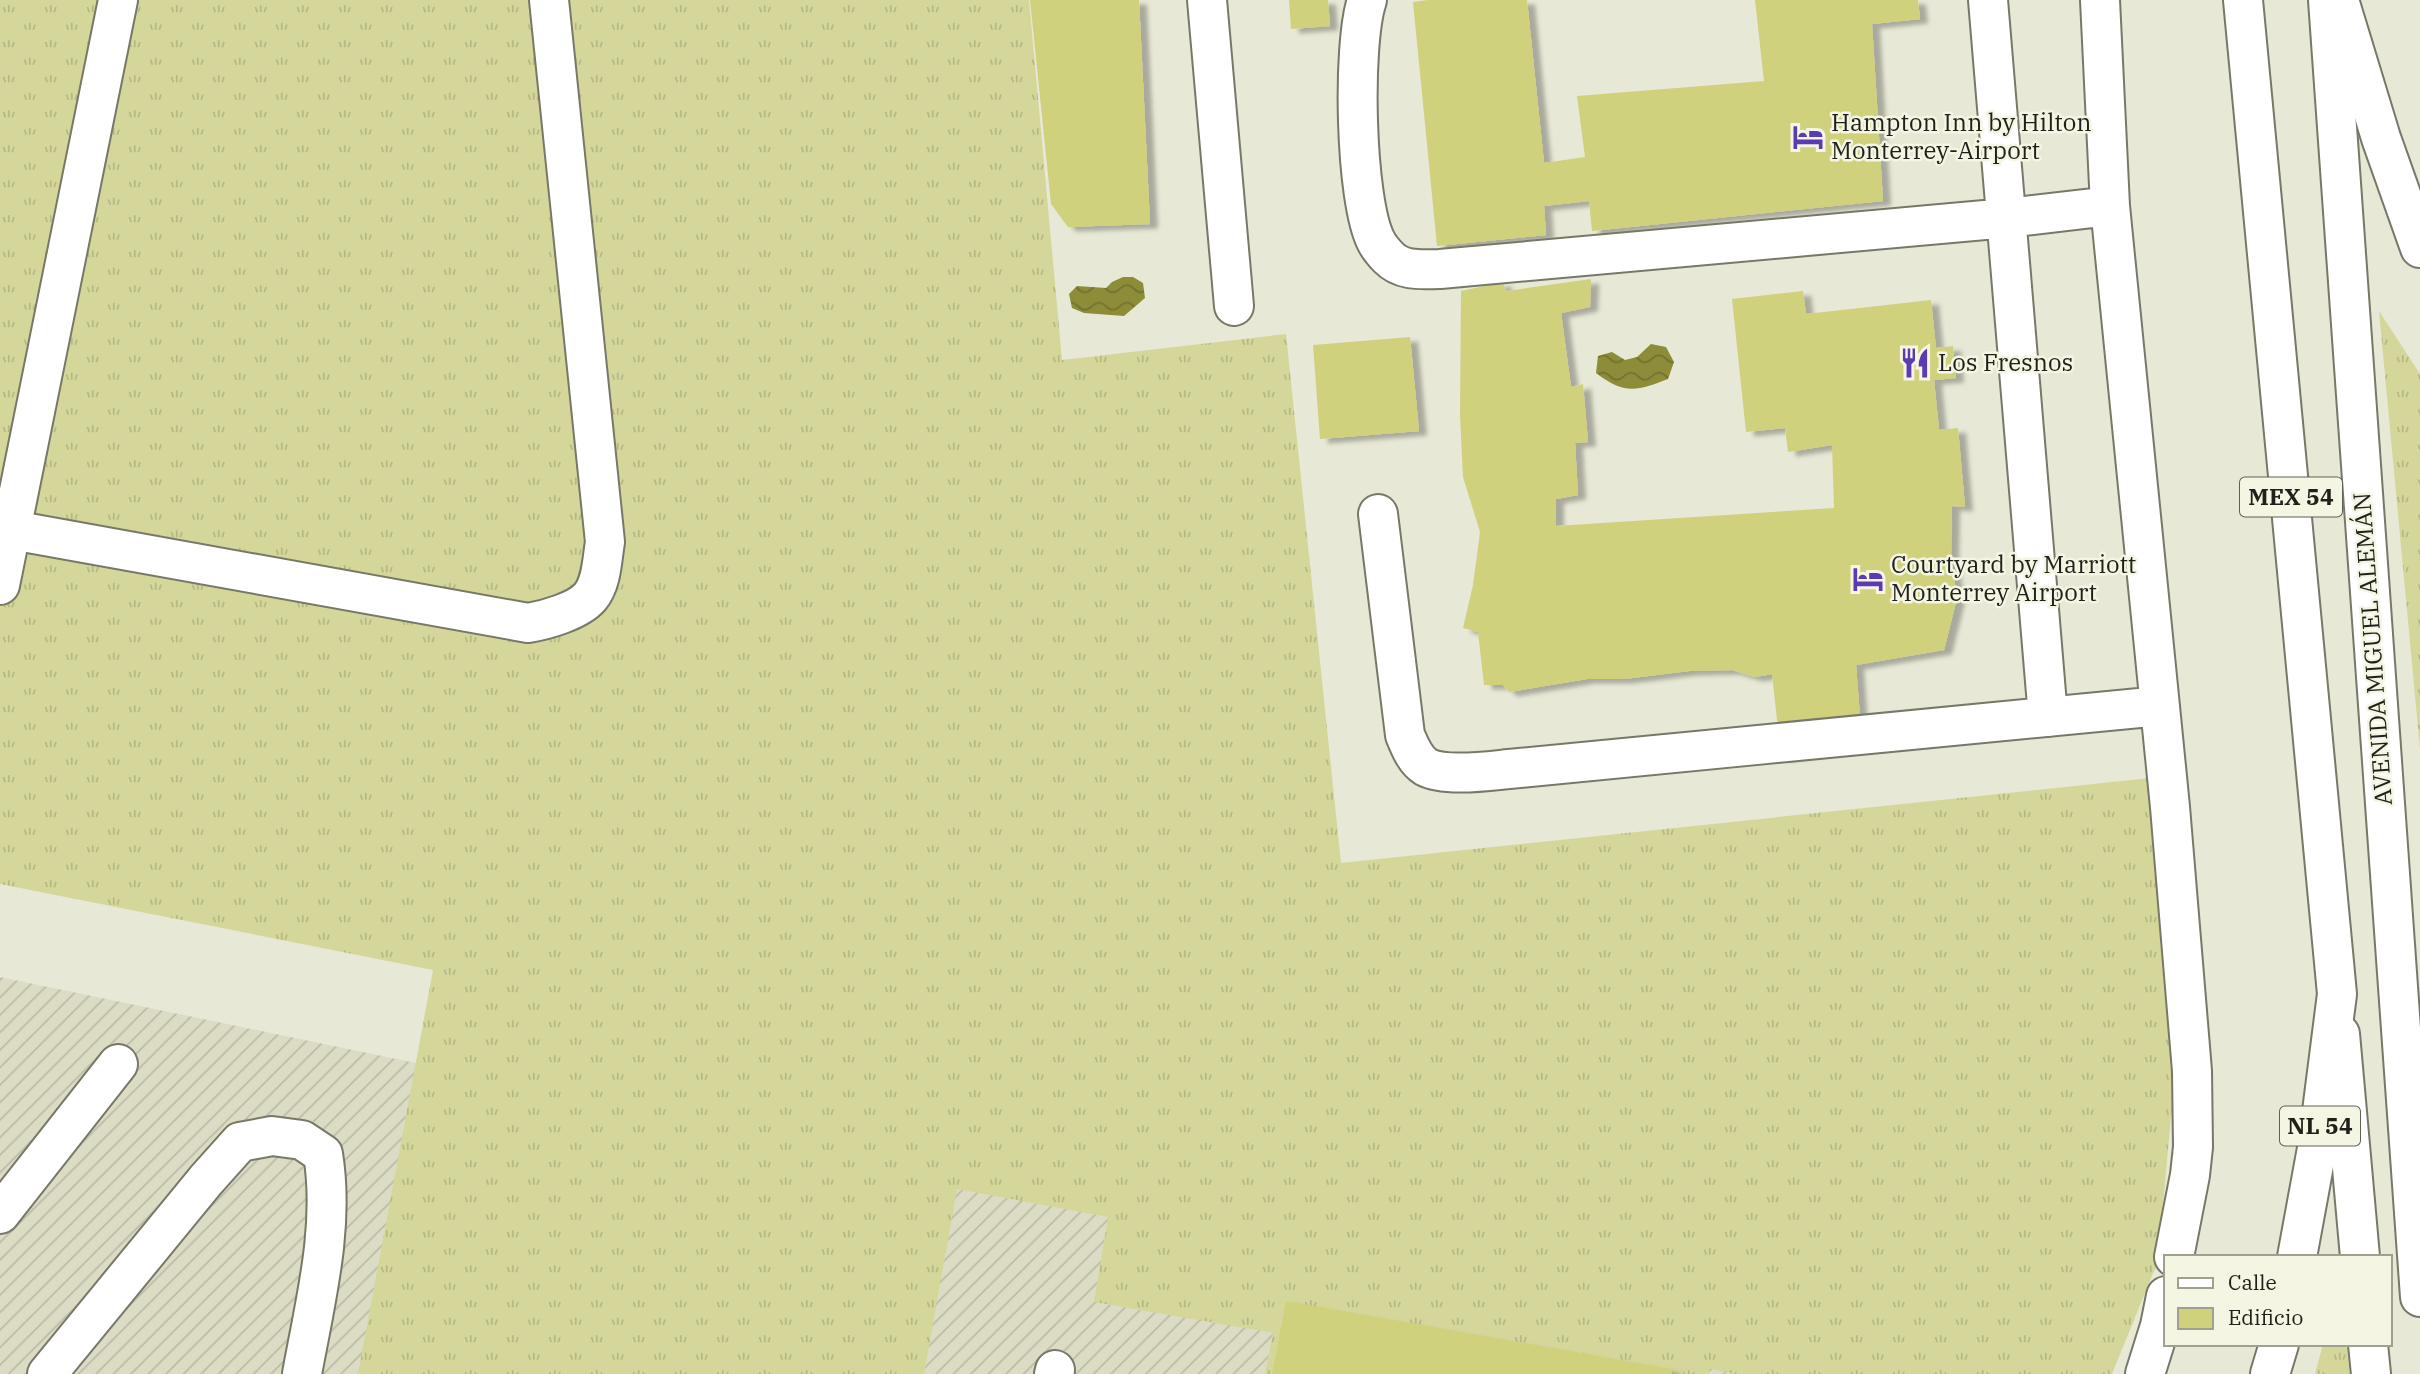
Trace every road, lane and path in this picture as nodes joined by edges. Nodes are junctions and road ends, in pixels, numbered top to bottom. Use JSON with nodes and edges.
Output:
{"nodes":[{"id":1,"x":118,"y":0,"type":"edge"},
{"id":2,"x":549,"y":0,"type":"edge"},
{"id":3,"x":1207,"y":0,"type":"edge"},
{"id":4,"x":1367,"y":0,"type":"edge"},
{"id":5,"x":1988,"y":0,"type":"edge"},
{"id":6,"x":2100,"y":0,"type":"edge"},
{"id":7,"x":2243,"y":0,"type":"edge"},
{"id":8,"x":2328,"y":0,"type":"edge"},
{"id":9,"x":2339,"y":0,"type":"edge"},
{"id":10,"x":2110,"y":206,"type":"junction"},
{"id":11,"x":2007,"y":218,"type":"junction"},
{"id":12,"x":2420,"y":248,"type":"edge"},
{"id":13,"x":1234,"y":306,"type":"dead end"},
{"id":14,"x":1378,"y":514,"type":"dead end"},
{"id":15,"x":12,"y":530,"type":"junction"},
{"id":16,"x":0,"y":585,"type":"edge"},
{"id":17,"x":2160,"y":706,"type":"junction"},
{"id":18,"x":2048,"y":717,"type":"junction"},
{"id":19,"x":2337,"y":993,"type":"junction"},
{"id":20,"x":118,"y":1064,"type":"dead end"},
{"id":21,"x":0,"y":1214,"type":"edge"},
{"id":22,"x":2174,"y":1255,"type":"edge"},
{"id":23,"x":2297,"y":1255,"type":"edge"},
{"id":24,"x":2360,"y":1255,"type":"edge"},
{"id":25,"x":2420,"y":1297,"type":"edge"},
{"id":26,"x":2164,"y":1306,"type":"edge"},
{"id":27,"x":2278,"y":1346,"type":"edge"},
{"id":28,"x":2368,"y":1346,"type":"edge"},
{"id":29,"x":47,"y":1374,"type":"edge"},
{"id":30,"x":302,"y":1374,"type":"edge"},
{"id":31,"x":2145,"y":1374,"type":"edge"},
{"id":32,"x":2270,"y":1374,"type":"edge"},
{"id":33,"x":2371,"y":1374,"type":"edge"}],
"edges":[{"from":1,"to":15,"type":"main road"},
{"from":2,"to":15,"type":"main road"},
{"from":3,"to":13,"type":"main road"},
{"from":4,"to":11,"type":"main road"},
{"from":5,"to":11,"type":"main road"},
{"from":6,"to":10,"type":"main road"},
{"from":7,"to":19,"type":"main road","number":"MEX 54"},
{"from":8,"to":25,"type":"main road","name":"AVENIDA MIGUEL ALEMÁN","number":"MEX 54"},
{"from":9,"to":12,"type":"main road"},
{"from":10,"to":11,"type":"main road"},
{"from":10,"to":17,"type":"main road"},
{"from":11,"to":18,"type":"main road"},
{"from":14,"to":18,"type":"main road"},
{"from":15,"to":16,"type":"main road"},
{"from":17,"to":18,"type":"main road"},
{"from":17,"to":22,"type":"main road"},
{"from":19,"to":23,"type":"main road","number":"NL 54"},
{"from":19,"to":24,"type":"main road","number":"MEX 54"},
{"from":20,"to":21,"type":"main road"},
{"from":26,"to":31,"type":"main road"},
{"from":27,"to":32,"type":"main road"},
{"from":28,"to":33,"type":"main road"},
{"from":29,"to":30,"type":"main road"}]}
